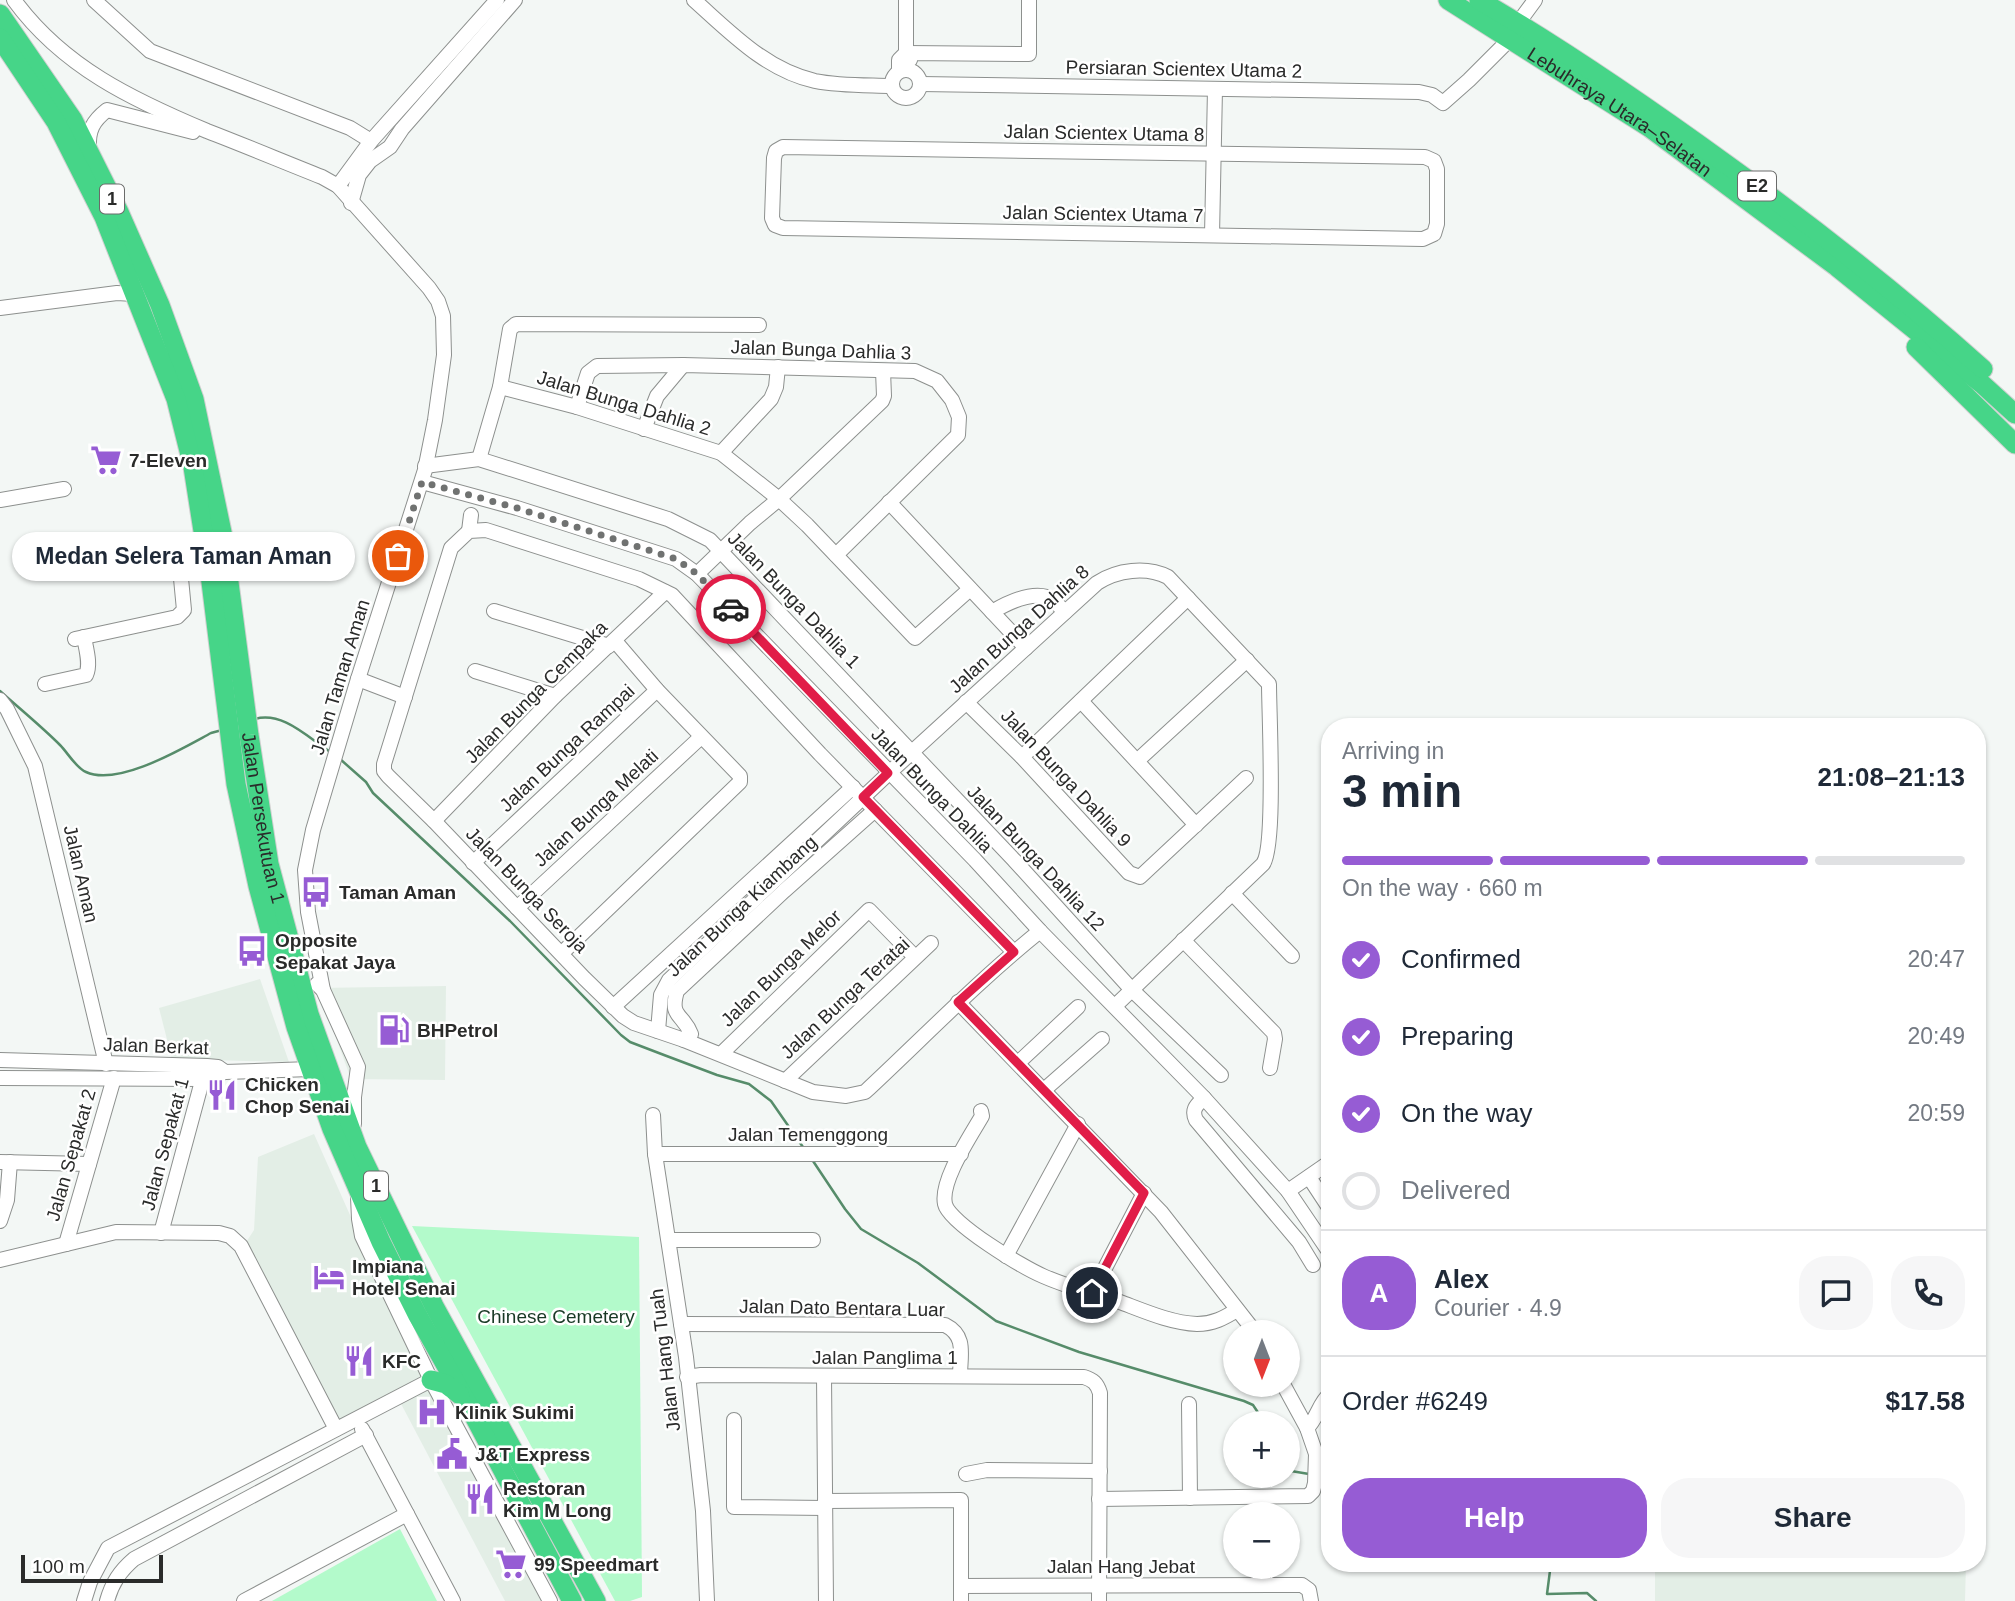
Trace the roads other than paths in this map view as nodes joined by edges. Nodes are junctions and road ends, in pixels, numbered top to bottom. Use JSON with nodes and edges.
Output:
{"nodes":[{"id":1,"x":13,"y":0,"type":"edge"},
{"id":2,"x":94,"y":0,"type":"edge"},
{"id":3,"x":497,"y":0,"type":"edge"},
{"id":4,"x":515,"y":0,"type":"edge"},
{"id":5,"x":694,"y":0,"type":"edge"},
{"id":6,"x":906,"y":0,"type":"edge"},
{"id":7,"x":1029,"y":0,"type":"edge"},
{"id":8,"x":1448,"y":0,"type":"edge"},
{"id":9,"x":1479,"y":0,"type":"edge"},
{"id":10,"x":1535,"y":0,"type":"edge"},
{"id":11,"x":0,"y":14,"type":"edge"},
{"id":12,"x":1524,"y":15,"type":"dead end"},
{"id":13,"x":0,"y":38,"type":"edge"},
{"id":14,"x":1506,"y":43,"type":"dead end"},
{"id":15,"x":906,"y":53,"type":"junction"},
{"id":16,"x":905,"y":71,"type":"junction"},
{"id":17,"x":921,"y":84,"type":"junction"},
{"id":18,"x":892,"y":86,"type":"junction"},
{"id":19,"x":1215,"y":89,"type":"junction"},
{"id":20,"x":402,"y":129,"type":"junction"},
{"id":21,"x":371,"y":141,"type":"junction"},
{"id":22,"x":242,"y":145,"type":"junction"},
{"id":23,"x":89,"y":154,"type":"junction"},
{"id":24,"x":1214,"y":154,"type":"junction"},
{"id":25,"x":338,"y":186,"type":"junction"},
{"id":26,"x":351,"y":203,"type":"junction"},
{"id":27,"x":1752,"y":204,"type":"junction"},
{"id":28,"x":783,"y":228,"type":"joint"},
{"id":29,"x":1212,"y":235,"type":"junction"},
{"id":30,"x":1423,"y":239,"type":"joint"},
{"id":31,"x":133,"y":294,"type":"junction"},
{"id":32,"x":0,"y":308,"type":"edge"},
{"id":33,"x":759,"y":325,"type":"dead end"},
{"id":34,"x":683,"y":365,"type":"junction"},
{"id":35,"x":778,"y":367,"type":"junction"},
{"id":36,"x":883,"y":371,"type":"junction"},
{"id":37,"x":500,"y":387,"type":"junction"},
{"id":38,"x":2015,"y":398,"type":"edge"},
{"id":39,"x":577,"y":407,"type":"junction"},
{"id":40,"x":2015,"y":414,"type":"edge"},
{"id":41,"x":643,"y":429,"type":"junction"},
{"id":42,"x":2015,"y":444,"type":"edge"},
{"id":43,"x":721,"y":453,"type":"junction"},
{"id":44,"x":479,"y":459,"type":"junction"},
{"id":45,"x":425,"y":466,"type":"junction"},
{"id":46,"x":422,"y":482,"type":"junction"},
{"id":47,"x":64,"y":489,"type":"dead end"},
{"id":48,"x":779,"y":499,"type":"junction"},
{"id":49,"x":0,"y":500,"type":"edge"},
{"id":50,"x":889,"y":502,"type":"junction"},
{"id":51,"x":471,"y":515,"type":"dead end"},
{"id":52,"x":469,"y":531,"type":"junction"},
{"id":53,"x":721,"y":551,"type":"junction"},
{"id":54,"x":836,"y":555,"type":"junction"},
{"id":55,"x":180,"y":568,"type":"dead end"},
{"id":56,"x":697,"y":574,"type":"junction"},
{"id":57,"x":971,"y":589,"type":"junction"},
{"id":58,"x":666,"y":592,"type":"junction"},
{"id":59,"x":1188,"y":598,"type":"junction"},
{"id":60,"x":494,"y":611,"type":"dead end"},
{"id":61,"x":992,"y":612,"type":"junction"},
{"id":62,"x":1065,"y":612,"type":"junction"},
{"id":63,"x":612,"y":644,"type":"junction"},
{"id":64,"x":1026,"y":648,"type":"junction"},
{"id":65,"x":1247,"y":660,"type":"junction"},
{"id":66,"x":475,"y":671,"type":"dead end"},
{"id":67,"x":358,"y":679,"type":"junction"},
{"id":68,"x":45,"y":684,"type":"dead end"},
{"id":69,"x":657,"y":690,"type":"junction"},
{"id":70,"x":555,"y":696,"type":"junction"},
{"id":71,"x":405,"y":697,"type":"junction"},
{"id":72,"x":1081,"y":701,"type":"junction"},
{"id":73,"x":966,"y":702,"type":"junction"},
{"id":74,"x":2,"y":707,"type":"edge"},
{"id":75,"x":236,"y":709,"type":"junction"},
{"id":76,"x":701,"y":737,"type":"junction"},
{"id":77,"x":239,"y":738,"type":"junction"},
{"id":78,"x":911,"y":752,"type":"junction"},
{"id":79,"x":1022,"y":757,"type":"junction"},
{"id":80,"x":1136,"y":761,"type":"junction"},
{"id":81,"x":888,"y":773,"type":"junction"},
{"id":82,"x":1246,"y":778,"type":"dead end"},
{"id":83,"x":858,"y":792,"type":"junction"},
{"id":84,"x":876,"y":810,"type":"junction"},
{"id":85,"x":435,"y":821,"type":"junction"},
{"id":86,"x":1196,"y":825,"type":"junction"},
{"id":87,"x":473,"y":863,"type":"junction"},
{"id":88,"x":1233,"y":892,"type":"junction"},
{"id":89,"x":517,"y":908,"type":"junction"},
{"id":90,"x":1040,"y":931,"type":"junction"},
{"id":91,"x":1183,"y":940,"type":"junction"},
{"id":92,"x":931,"y":943,"type":"dead end"},
{"id":93,"x":1014,"y":952,"type":"junction"},
{"id":94,"x":562,"y":953,"type":"junction"},
{"id":95,"x":1292,"y":956,"type":"dead end"},
{"id":96,"x":915,"y":957,"type":"junction"},
{"id":97,"x":297,"y":964,"type":"junction"},
{"id":98,"x":323,"y":990,"type":"junction"},
{"id":99,"x":1132,"y":990,"type":"junction"},
{"id":100,"x":958,"y":1002,"type":"junction"},
{"id":101,"x":1115,"y":1006,"type":"junction"},
{"id":102,"x":614,"y":1007,"type":"junction"},
{"id":103,"x":1078,"y":1007,"type":"dead end"},
{"id":104,"x":658,"y":1031,"type":"junction"},
{"id":105,"x":1102,"y":1039,"type":"dead end"},
{"id":106,"x":684,"y":1040,"type":"junction"},
{"id":107,"x":721,"y":1054,"type":"junction"},
{"id":108,"x":0,"y":1060,"type":"edge"},
{"id":109,"x":1018,"y":1063,"type":"junction"},
{"id":110,"x":106,"y":1064,"type":"junction"},
{"id":111,"x":1270,"y":1068,"type":"dead end"},
{"id":112,"x":310,"y":1069,"type":"junction"},
{"id":113,"x":205,"y":1072,"type":"junction"},
{"id":114,"x":1221,"y":1075,"type":"dead end"},
{"id":115,"x":0,"y":1078,"type":"edge"},
{"id":116,"x":114,"y":1078,"type":"junction"},
{"id":117,"x":785,"y":1081,"type":"junction"},
{"id":118,"x":1044,"y":1090,"type":"junction"},
{"id":119,"x":1204,"y":1098,"type":"junction"},
{"id":120,"x":981,"y":1111,"type":"dead end"},
{"id":121,"x":653,"y":1115,"type":"dead end"},
{"id":122,"x":1078,"y":1124,"type":"junction"},
{"id":123,"x":357,"y":1147,"type":"junction"},
{"id":124,"x":655,"y":1154,"type":"junction"},
{"id":125,"x":961,"y":1154,"type":"junction"},
{"id":126,"x":5,"y":1162,"type":"edge"},
{"id":127,"x":89,"y":1164,"type":"junction"},
{"id":128,"x":1321,"y":1168,"type":"edge"},
{"id":129,"x":1309,"y":1177,"type":"junction"},
{"id":130,"x":357,"y":1187,"type":"junction"},
{"id":131,"x":1288,"y":1191,"type":"junction"},
{"id":132,"x":1144,"y":1193,"type":"junction"},
{"id":133,"x":1321,"y":1195,"type":"edge"},
{"id":134,"x":0,"y":1221,"type":"edge"},
{"id":135,"x":161,"y":1233,"type":"junction"},
{"id":136,"x":669,"y":1240,"type":"junction"},
{"id":137,"x":813,"y":1240,"type":"dead end"},
{"id":138,"x":1321,"y":1240,"type":"edge"},
{"id":139,"x":66,"y":1244,"type":"junction"},
{"id":140,"x":1006,"y":1256,"type":"junction"},
{"id":141,"x":0,"y":1260,"type":"edge"},
{"id":142,"x":1313,"y":1265,"type":"dead end"},
{"id":143,"x":1092,"y":1293,"type":"junction"},
{"id":144,"x":1237,"y":1310,"type":"junction"},
{"id":145,"x":1245,"y":1320,"type":"edge"},
{"id":146,"x":681,"y":1324,"type":"junction"},
{"id":147,"x":824,"y":1376,"type":"junction"},
{"id":148,"x":960,"y":1376,"type":"junction"},
{"id":149,"x":687,"y":1377,"type":"junction"},
{"id":150,"x":431,"y":1380,"type":"junction"},
{"id":151,"x":1290,"y":1397,"type":"edge"},
{"id":152,"x":466,"y":1401,"type":"junction"},
{"id":153,"x":1189,"y":1404,"type":"dead end"},
{"id":154,"x":1321,"y":1405,"type":"edge"},
{"id":155,"x":357,"y":1418,"type":"junction"},
{"id":156,"x":734,"y":1420,"type":"dead end"},
{"id":157,"x":336,"y":1429,"type":"junction"},
{"id":158,"x":1307,"y":1429,"type":"junction"},
{"id":159,"x":366,"y":1435,"type":"junction"},
{"id":160,"x":1100,"y":1471,"type":"junction"},
{"id":161,"x":966,"y":1474,"type":"dead end"},
{"id":162,"x":1190,"y":1498,"type":"junction"},
{"id":163,"x":1100,"y":1499,"type":"junction"},
{"id":164,"x":825,"y":1505,"type":"junction"},
{"id":165,"x":407,"y":1514,"type":"junction"},
{"id":166,"x":961,"y":1594,"type":"edge"},
{"id":167,"x":1099,"y":1594,"type":"edge"},
{"id":168,"x":84,"y":1601,"type":"edge"},
{"id":169,"x":107,"y":1601,"type":"edge"},
{"id":170,"x":244,"y":1601,"type":"edge"},
{"id":171,"x":453,"y":1601,"type":"edge"},
{"id":172,"x":550,"y":1601,"type":"edge"},
{"id":173,"x":572,"y":1601,"type":"edge"},
{"id":174,"x":596,"y":1601,"type":"edge"},
{"id":175,"x":707,"y":1601,"type":"edge"},
{"id":176,"x":826,"y":1601,"type":"edge"},
{"id":177,"x":1311,"y":1601,"type":"edge"}],
"edges":[{"from":1,"to":22,"type":"street","name":"Jalan Taman Aman"},
{"from":2,"to":21,"type":"street"},
{"from":3,"to":21,"type":"street"},
{"from":4,"to":20,"type":"street"},
{"from":5,"to":18,"type":"street"},
{"from":6,"to":15,"type":"street"},
{"from":7,"to":15,"type":"street"},
{"from":8,"to":27,"type":"highway","name":"Lebuhraya Utara–Selatan","number":"E2"},
{"from":9,"to":38,"type":"highway","name":"Lebuhraya Utara–Selatan","number":"E2"},
{"from":10,"to":12,"type":"street"},
{"from":11,"to":23,"type":"highway","name":"Jalan Persekutuan 1","number":"1"},
{"from":13,"to":31,"type":"highway","name":"Jalan Persekutuan 1","number":"1"},
{"from":14,"to":19,"type":"street","name":"Persiaran Scientex Utama 2"},
{"from":15,"to":16,"type":"street"},
{"from":16,"to":17,"type":"street"},
{"from":16,"to":18,"type":"street"},
{"from":17,"to":18,"type":"street"},
{"from":17,"to":19,"type":"street","name":"Persiaran Scientex Utama 2"},
{"from":19,"to":24,"type":"street"},
{"from":20,"to":21,"type":"street"},
{"from":20,"to":26,"type":"street"},
{"from":21,"to":25,"type":"street"},
{"from":22,"to":23,"type":"street","name":"Jalan Taman Aman"},
{"from":22,"to":25,"type":"street","name":"Jalan Taman Aman"},
{"from":23,"to":75,"type":"highway","name":"Jalan Persekutuan 1","number":"1"},
{"from":24,"to":28,"type":"street","name":"Jalan Scientex Utama 8"},
{"from":24,"to":29,"type":"street"},
{"from":24,"to":30,"type":"street","name":"Jalan Scientex Utama 8"},
{"from":25,"to":26,"type":"street","name":"Jalan Taman Aman"},
{"from":26,"to":45,"type":"street","name":"Jalan Taman Aman"},
{"from":27,"to":40,"type":"highway","name":"Lebuhraya Utara–Selatan","number":"E2"},
{"from":27,"to":42,"type":"highway"},
{"from":28,"to":29,"type":"street","name":"Jalan Scientex Utama 7"},
{"from":29,"to":30,"type":"street","name":"Jalan Scientex Utama 7"},
{"from":31,"to":32,"type":"street"},
{"from":31,"to":75,"type":"highway","name":"Jalan Persekutuan 1","number":"1"},
{"from":33,"to":37,"type":"street"},
{"from":34,"to":35,"type":"street","name":"Jalan Bunga Dahlia 3"},
{"from":34,"to":39,"type":"street","name":"Jalan Bunga Dahlia 3"},
{"from":34,"to":41,"type":"street"},
{"from":35,"to":36,"type":"street","name":"Jalan Bunga Dahlia 3"},
{"from":35,"to":43,"type":"street"},
{"from":36,"to":48,"type":"street"},
{"from":36,"to":50,"type":"street","name":"Jalan Bunga Dahlia 3"},
{"from":37,"to":39,"type":"street","name":"Jalan Bunga Dahlia 2"},
{"from":37,"to":44,"type":"street"},
{"from":39,"to":41,"type":"street","name":"Jalan Bunga Dahlia 2"},
{"from":41,"to":43,"type":"street","name":"Jalan Bunga Dahlia 2"},
{"from":43,"to":48,"type":"street","name":"Jalan Bunga Dahlia 2"},
{"from":44,"to":45,"type":"street","name":"Jalan Bunga Dahlia 1"},
{"from":44,"to":53,"type":"street","name":"Jalan Bunga Dahlia 1"},
{"from":45,"to":46,"type":"street","name":"Jalan Taman Aman"},
{"from":46,"to":56,"type":"street","name":"Jalan Bunga Dahlia"},
{"from":46,"to":67,"type":"street","name":"Jalan Taman Aman"},
{"from":47,"to":49,"type":"street"},
{"from":48,"to":53,"type":"street"},
{"from":48,"to":54,"type":"street","name":"Jalan Bunga Dahlia 2"},
{"from":50,"to":54,"type":"street","name":"Jalan Bunga Dahlia 3"},
{"from":50,"to":57,"type":"street"},
{"from":51,"to":52,"type":"street"},
{"from":52,"to":58,"type":"street"},
{"from":52,"to":71,"type":"street","name":"Jalan Bunga Seroja"},
{"from":53,"to":56,"type":"street"},
{"from":53,"to":78,"type":"street","name":"Jalan Bunga Dahlia 1"},
{"from":54,"to":57,"type":"street","name":"Jalan Bunga Dahlia 2"},
{"from":55,"to":68,"type":"street"},
{"from":56,"to":81,"type":"street","name":"Jalan Bunga Dahlia"},
{"from":57,"to":61,"type":"street"},
{"from":58,"to":63,"type":"street","name":"Jalan Bunga Cempaka"},
{"from":58,"to":83,"type":"street"},
{"from":59,"to":62,"type":"street","name":"Jalan Bunga Dahlia 8"},
{"from":59,"to":65,"type":"street","name":"Jalan Bunga Dahlia 8"},
{"from":59,"to":72,"type":"street"},
{"from":60,"to":63,"type":"street"},
{"from":61,"to":62,"type":"street"},
{"from":61,"to":64,"type":"street"},
{"from":62,"to":64,"type":"street","name":"Jalan Bunga Dahlia 8"},
{"from":63,"to":69,"type":"street"},
{"from":63,"to":70,"type":"street","name":"Jalan Bunga Cempaka"},
{"from":64,"to":73,"type":"street","name":"Jalan Bunga Dahlia 8"},
{"from":65,"to":80,"type":"street"},
{"from":65,"to":88,"type":"street","name":"Jalan Bunga Dahlia 8"},
{"from":66,"to":70,"type":"street"},
{"from":67,"to":71,"type":"street"},
{"from":67,"to":98,"type":"street","name":"Jalan Taman Aman"},
{"from":69,"to":76,"type":"street"},
{"from":69,"to":87,"type":"street","name":"Jalan Bunga Rampai"},
{"from":70,"to":85,"type":"street","name":"Jalan Bunga Cempaka"},
{"from":71,"to":85,"type":"street","name":"Jalan Bunga Seroja"},
{"from":72,"to":79,"type":"street"},
{"from":72,"to":80,"type":"street"},
{"from":73,"to":78,"type":"street","name":"Jalan Bunga Dahlia 8"},
{"from":73,"to":79,"type":"street","name":"Jalan Bunga Dahlia 9"},
{"from":74,"to":110,"type":"street","name":"Jalan Aman"},
{"from":75,"to":77,"type":"highway","name":"Jalan Persekutuan 1","number":"1"},
{"from":76,"to":89,"type":"street","name":"Jalan Bunga Melati"},
{"from":76,"to":94,"type":"street"},
{"from":77,"to":97,"type":"highway","name":"Jalan Persekutuan 1","number":"1"},
{"from":77,"to":112,"type":"highway","name":"Jalan Persekutuan 1","number":"1"},
{"from":78,"to":81,"type":"street","name":"Jalan Bunga Dahlia 8"},
{"from":78,"to":99,"type":"street","name":"Jalan Bunga Dahlia 12"},
{"from":79,"to":86,"type":"street","name":"Jalan Bunga Dahlia 9"},
{"from":80,"to":86,"type":"street"},
{"from":81,"to":83,"type":"street","name":"Jalan Bunga Dahlia 8"},
{"from":81,"to":90,"type":"street","name":"Jalan Bunga Dahlia"},
{"from":82,"to":86,"type":"street"},
{"from":83,"to":84,"type":"street"},
{"from":83,"to":102,"type":"street","name":"Jalan Bunga Kiambang"},
{"from":83,"to":104,"type":"street"},
{"from":84,"to":93,"type":"street"},
{"from":84,"to":106,"type":"street","name":"Jalan Bunga Kiambang"},
{"from":85,"to":87,"type":"street","name":"Jalan Bunga Seroja"},
{"from":87,"to":89,"type":"street","name":"Jalan Bunga Seroja"},
{"from":88,"to":91,"type":"street","name":"Jalan Bunga Dahlia 8"},
{"from":88,"to":95,"type":"street"},
{"from":89,"to":94,"type":"street","name":"Jalan Bunga Seroja"},
{"from":90,"to":93,"type":"street"},
{"from":90,"to":101,"type":"street","name":"Jalan Bunga Dahlia"},
{"from":91,"to":99,"type":"street","name":"Jalan Bunga Dahlia 8"},
{"from":91,"to":111,"type":"street"},
{"from":92,"to":96,"type":"street","name":"Jalan Bunga Teratai"},
{"from":93,"to":100,"type":"street"},
{"from":94,"to":102,"type":"street","name":"Jalan Bunga Seroja"},
{"from":96,"to":107,"type":"street","name":"Jalan Bunga Melor"},
{"from":96,"to":117,"type":"street","name":"Jalan Bunga Teratai"},
{"from":97,"to":98,"type":"street"},
{"from":97,"to":123,"type":"highway","name":"Jalan Persekutuan 1","number":"1"},
{"from":98,"to":123,"type":"street"},
{"from":99,"to":101,"type":"street","name":"Jalan Bunga Dahlia 8"},
{"from":99,"to":114,"type":"street","name":"Jalan Bunga Dahlia 12"},
{"from":100,"to":109,"type":"street"},
{"from":100,"to":117,"type":"street","name":"Jalan Bunga Seroja"},
{"from":101,"to":119,"type":"street","name":"Jalan Bunga Dahlia"},
{"from":102,"to":104,"type":"street","name":"Jalan Bunga Seroja"},
{"from":103,"to":109,"type":"street"},
{"from":104,"to":106,"type":"street","name":"Jalan Bunga Seroja"},
{"from":105,"to":118,"type":"street"},
{"from":106,"to":107,"type":"street","name":"Jalan Bunga Seroja"},
{"from":107,"to":117,"type":"street","name":"Jalan Bunga Seroja"},
{"from":108,"to":110,"type":"street","name":"Jalan Berkat"},
{"from":109,"to":118,"type":"street"},
{"from":110,"to":113,"type":"street","name":"Jalan Berkat"},
{"from":112,"to":113,"type":"street","name":"Jalan Berkat"},
{"from":112,"to":130,"type":"highway","name":"Jalan Persekutuan 1","number":"1"},
{"from":113,"to":116,"type":"street"},
{"from":113,"to":135,"type":"street","name":"Jalan Sepakat 1"},
{"from":115,"to":116,"type":"street"},
{"from":116,"to":127,"type":"street","name":"Jalan Sepakat 2"},
{"from":118,"to":122,"type":"street"},
{"from":119,"to":131,"type":"street","name":"Jalan Bunga Dahlia"},
{"from":119,"to":142,"type":"street"},
{"from":120,"to":125,"type":"street"},
{"from":121,"to":124,"type":"street","name":"Jalan Hang Tuah"},
{"from":122,"to":132,"type":"street"},
{"from":122,"to":140,"type":"street"},
{"from":123,"to":174,"type":"highway","name":"Jalan Persekutuan 1","number":"1"},
{"from":124,"to":125,"type":"street","name":"Jalan Temenggong"},
{"from":124,"to":136,"type":"street","name":"Jalan Hang Tuah"},
{"from":125,"to":140,"type":"street"},
{"from":126,"to":127,"type":"street"},
{"from":126,"to":134,"type":"street"},
{"from":127,"to":139,"type":"street","name":"Jalan Sepakat 2"},
{"from":128,"to":129,"type":"street"},
{"from":129,"to":131,"type":"street"},
{"from":129,"to":133,"type":"street"},
{"from":130,"to":150,"type":"street"},
{"from":130,"to":152,"type":"highway","name":"Jalan Persekutuan 1","number":"1"},
{"from":131,"to":138,"type":"street","name":"Jalan Bunga Dahlia"},
{"from":132,"to":143,"type":"street"},
{"from":132,"to":144,"type":"street"},
{"from":135,"to":139,"type":"street"},
{"from":135,"to":157,"type":"street"},
{"from":136,"to":137,"type":"street"},
{"from":136,"to":146,"type":"street","name":"Jalan Hang Tuah"},
{"from":139,"to":141,"type":"street"},
{"from":140,"to":143,"type":"street"},
{"from":143,"to":144,"type":"street"},
{"from":144,"to":145,"type":"street"},
{"from":146,"to":148,"type":"street","name":"Jalan Dato Bentara Luar"},
{"from":146,"to":149,"type":"street","name":"Jalan Hang Tuah"},
{"from":147,"to":148,"type":"street","name":"Jalan Panglima 1"},
{"from":147,"to":149,"type":"street","name":"Jalan Panglima 1"},
{"from":147,"to":164,"type":"street"},
{"from":148,"to":160,"type":"street","name":"Jalan Panglima 1"},
{"from":149,"to":175,"type":"street","name":"Jalan Hang Tuah"},
{"from":150,"to":152,"type":"highway"},
{"from":150,"to":155,"type":"street"},
{"from":150,"to":172,"type":"street"},
{"from":151,"to":158,"type":"street"},
{"from":152,"to":173,"type":"highway","name":"Jalan Persekutuan 1","number":"1"},
{"from":153,"to":162,"type":"street"},
{"from":154,"to":158,"type":"street"},
{"from":155,"to":157,"type":"street"},
{"from":155,"to":159,"type":"street"},
{"from":156,"to":164,"type":"street"},
{"from":157,"to":168,"type":"street"},
{"from":158,"to":162,"type":"street"},
{"from":159,"to":165,"type":"street"},
{"from":159,"to":169,"type":"street"},
{"from":160,"to":161,"type":"street"},
{"from":160,"to":163,"type":"street"},
{"from":162,"to":163,"type":"street"},
{"from":163,"to":167,"type":"street"},
{"from":164,"to":166,"type":"street"},
{"from":164,"to":176,"type":"street"},
{"from":165,"to":170,"type":"street"},
{"from":165,"to":171,"type":"street"},
{"from":166,"to":167,"type":"street","name":"Jalan Hang Jebat"},
{"from":167,"to":177,"type":"street","name":"Jalan Hang Jebat"}]}
